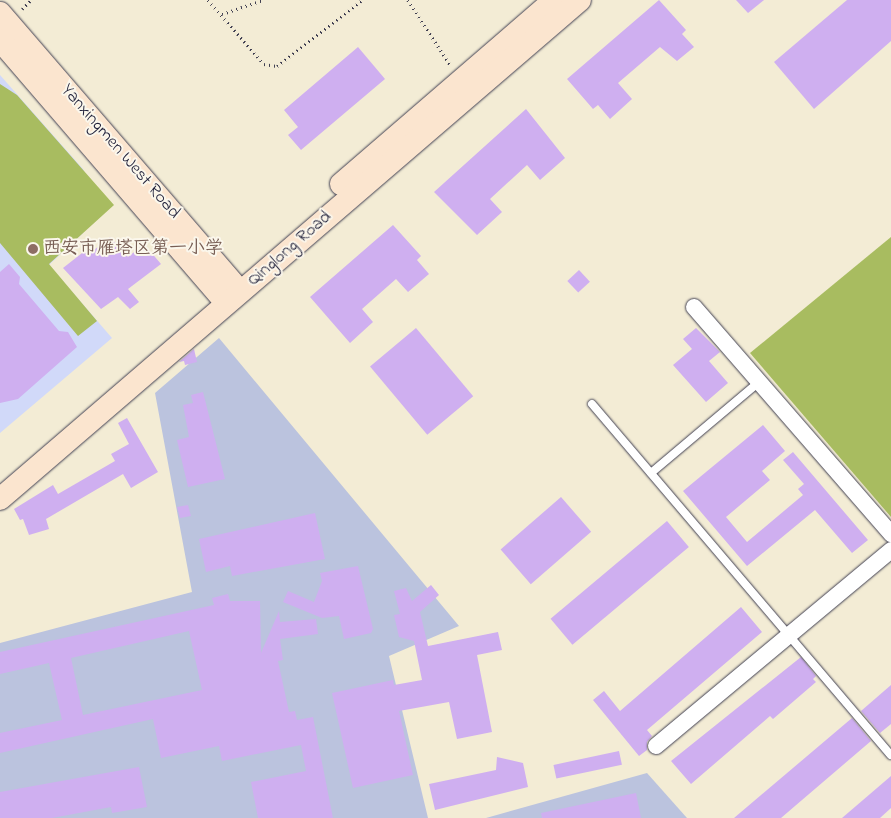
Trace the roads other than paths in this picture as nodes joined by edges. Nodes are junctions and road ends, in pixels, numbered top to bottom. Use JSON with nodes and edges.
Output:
{"nodes":[{"id":1,"x":554,"y":0,"type":"edge"},
{"id":2,"x":580,"y":0,"type":"edge"},
{"id":3,"x":0,"y":13,"type":"edge"},
{"id":4,"x":0,"y":40,"type":"edge"},
{"id":5,"x":228,"y":292,"type":"junction"},
{"id":6,"x":694,"y":307,"type":"dead end"},
{"id":7,"x":759,"y":382,"type":"junction"},
{"id":8,"x":592,"y":404,"type":"dead end"},
{"id":9,"x":651,"y":473,"type":"junction"},
{"id":10,"x":0,"y":478,"type":"edge"},
{"id":11,"x":0,"y":499,"type":"edge"},
{"id":12,"x":891,"y":534,"type":"edge"},
{"id":13,"x":891,"y":550,"type":"edge"},
{"id":14,"x":789,"y":635,"type":"junction"},
{"id":15,"x":656,"y":746,"type":"dead end"},
{"id":16,"x":891,"y":755,"type":"edge"}],
"edges":[{"from":1,"to":5,"type":"street","name":"Qinglong Road"},
{"from":2,"to":5,"type":"street","name":"Qinglong Road"},
{"from":3,"to":5,"type":"street","name":"Yanxingmen West Road"},
{"from":4,"to":5,"type":"street","name":"Yanxingmen West Road"},
{"from":5,"to":10,"type":"street","name":"Qinglong Road"},
{"from":5,"to":11,"type":"street","name":"Qinglong Road"},
{"from":6,"to":7,"type":"street"},
{"from":7,"to":9,"type":"lane"},
{"from":7,"to":12,"type":"street"},
{"from":8,"to":9,"type":"lane"},
{"from":9,"to":14,"type":"lane"},
{"from":13,"to":14,"type":"street"},
{"from":14,"to":15,"type":"street"},
{"from":14,"to":16,"type":"lane"}]}
